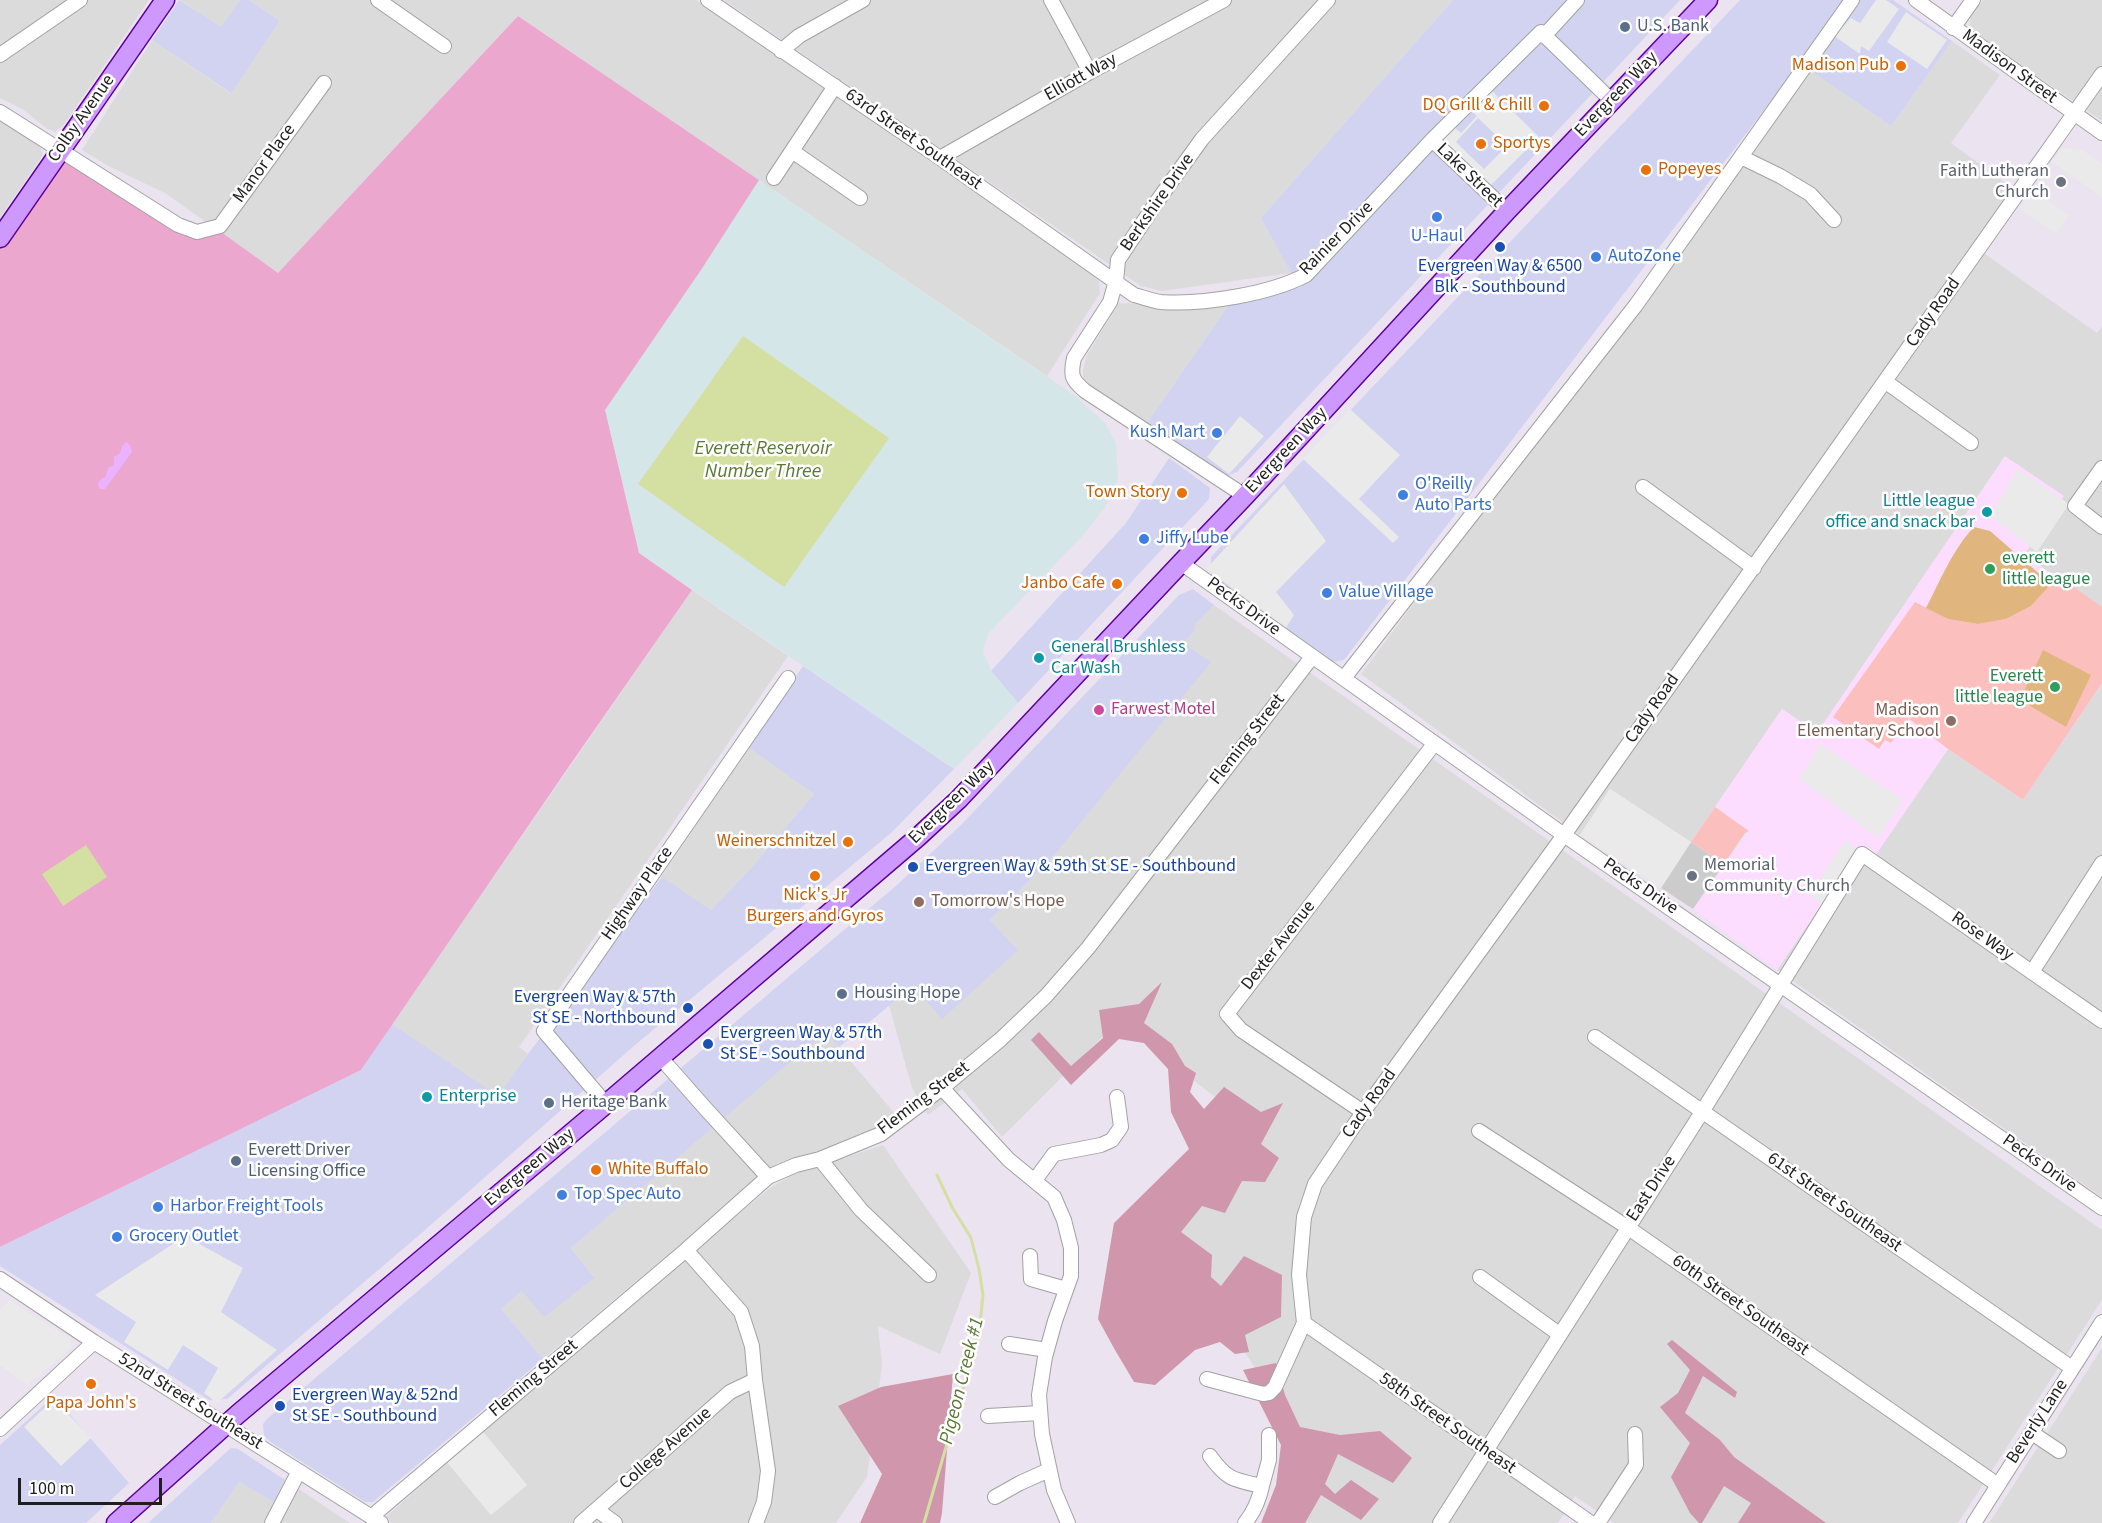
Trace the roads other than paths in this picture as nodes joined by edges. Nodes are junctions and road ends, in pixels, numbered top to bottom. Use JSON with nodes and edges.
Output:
{"nodes":[{"id":1,"x":80,"y":0,"type":"edge"},
{"id":2,"x":165,"y":0,"type":"edge"},
{"id":3,"x":378,"y":0,"type":"edge"},
{"id":4,"x":708,"y":0,"type":"edge"},
{"id":5,"x":863,"y":0,"type":"edge"},
{"id":6,"x":1051,"y":0,"type":"edge"},
{"id":7,"x":1224,"y":0,"type":"edge"},
{"id":8,"x":1328,"y":0,"type":"edge"},
{"id":9,"x":1577,"y":0,"type":"edge"},
{"id":10,"x":1708,"y":0,"type":"edge"},
{"id":11,"x":1852,"y":0,"type":"edge"},
{"id":12,"x":1916,"y":0,"type":"edge"},
{"id":13,"x":1973,"y":0,"type":"edge"},
{"id":14,"x":1953,"y":28,"type":"junction"},
{"id":15,"x":1544,"y":36,"type":"junction"},
{"id":16,"x":444,"y":46,"type":"dead end"},
{"id":17,"x":781,"y":51,"type":"junction"},
{"id":18,"x":0,"y":55,"type":"edge"},
{"id":19,"x":1090,"y":72,"type":"junction"},
{"id":20,"x":2102,"y":74,"type":"edge"},
{"id":21,"x":324,"y":82,"type":"dead end"},
{"id":22,"x":835,"y":86,"type":"junction"},
{"id":23,"x":1612,"y":101,"type":"junction"},
{"id":24,"x":0,"y":112,"type":"edge"},
{"id":25,"x":2073,"y":113,"type":"junction"},
{"id":26,"x":2102,"y":134,"type":"edge"},
{"id":27,"x":1432,"y":140,"type":"junction"},
{"id":28,"x":60,"y":151,"type":"junction"},
{"id":29,"x":792,"y":151,"type":"junction"},
{"id":30,"x":940,"y":158,"type":"junction"},
{"id":31,"x":1741,"y":158,"type":"junction"},
{"id":32,"x":774,"y":178,"type":"dead end"},
{"id":33,"x":860,"y":198,"type":"dead end"},
{"id":34,"x":1507,"y":212,"type":"junction"},
{"id":35,"x":1834,"y":220,"type":"dead end"},
{"id":36,"x":0,"y":238,"type":"edge"},
{"id":37,"x":1116,"y":281,"type":"junction"},
{"id":38,"x":1886,"y":382,"type":"junction"},
{"id":39,"x":1971,"y":443,"type":"dead end"},
{"id":40,"x":2102,"y":468,"type":"edge"},
{"id":41,"x":1643,"y":487,"type":"dead end"},
{"id":42,"x":1245,"y":496,"type":"junction"},
{"id":43,"x":2102,"y":527,"type":"edge"},
{"id":44,"x":1181,"y":562,"type":"junction"},
{"id":45,"x":1754,"y":568,"type":"junction"},
{"id":46,"x":1312,"y":657,"type":"junction"},
{"id":47,"x":788,"y":678,"type":"dead end"},
{"id":48,"x":1344,"y":678,"type":"junction"},
{"id":49,"x":1434,"y":744,"type":"junction"},
{"id":50,"x":1564,"y":835,"type":"junction"},
{"id":51,"x":1862,"y":854,"type":"joint"},
{"id":52,"x":2102,"y":863,"type":"edge"},
{"id":53,"x":2032,"y":972,"type":"junction"},
{"id":54,"x":1780,"y":984,"type":"junction"},
{"id":55,"x":2102,"y":1021,"type":"edge"},
{"id":56,"x":1595,"y":1037,"type":"dead end"},
{"id":57,"x":660,"y":1057,"type":"junction"},
{"id":58,"x":942,"y":1088,"type":"junction"},
{"id":59,"x":1117,"y":1097,"type":"dead end"},
{"id":60,"x":606,"y":1104,"type":"junction"},
{"id":61,"x":1363,"y":1112,"type":"junction"},
{"id":62,"x":1702,"y":1112,"type":"junction"},
{"id":63,"x":1479,"y":1131,"type":"dead end"},
{"id":64,"x":820,"y":1159,"type":"junction"},
{"id":65,"x":768,"y":1177,"type":"junction"},
{"id":66,"x":1035,"y":1180,"type":"junction"},
{"id":67,"x":2102,"y":1208,"type":"edge"},
{"id":68,"x":1627,"y":1227,"type":"junction"},
{"id":69,"x":686,"y":1250,"type":"junction"},
{"id":70,"x":1030,"y":1256,"type":"dead end"},
{"id":71,"x":929,"y":1275,"type":"dead end"},
{"id":72,"x":1480,"y":1277,"type":"dead end"},
{"id":73,"x":0,"y":1279,"type":"edge"},
{"id":74,"x":1066,"y":1289,"type":"junction"},
{"id":75,"x":2102,"y":1322,"type":"edge"},
{"id":76,"x":1304,"y":1323,"type":"junction"},
{"id":77,"x":1559,"y":1334,"type":"junction"},
{"id":78,"x":94,"y":1342,"type":"junction"},
{"id":79,"x":1009,"y":1344,"type":"dead end"},
{"id":80,"x":1047,"y":1350,"type":"junction"},
{"id":81,"x":2072,"y":1368,"type":"junction"},
{"id":82,"x":1207,"y":1379,"type":"dead end"},
{"id":83,"x":755,"y":1380,"type":"junction"},
{"id":84,"x":1040,"y":1413,"type":"junction"},
{"id":85,"x":988,"y":1416,"type":"dead end"},
{"id":86,"x":227,"y":1424,"type":"junction"},
{"id":87,"x":0,"y":1429,"type":"edge"},
{"id":88,"x":2032,"y":1433,"type":"junction"},
{"id":89,"x":1635,"y":1434,"type":"dead end"},
{"id":90,"x":1269,"y":1435,"type":"dead end"},
{"id":91,"x":1485,"y":1451,"type":"junction"},
{"id":92,"x":2059,"y":1451,"type":"dead end"},
{"id":93,"x":1210,"y":1456,"type":"dead end"},
{"id":94,"x":1050,"y":1470,"type":"junction"},
{"id":95,"x":299,"y":1471,"type":"junction"},
{"id":96,"x":1998,"y":1485,"type":"junction"},
{"id":97,"x":1262,"y":1486,"type":"junction"},
{"id":98,"x":995,"y":1497,"type":"dead end"},
{"id":99,"x":597,"y":1510,"type":"junction"},
{"id":100,"x":376,"y":1520,"type":"edge"},
{"id":101,"x":116,"y":1523,"type":"edge"},
{"id":102,"x":272,"y":1523,"type":"edge"},
{"id":103,"x":581,"y":1523,"type":"edge"},
{"id":104,"x":615,"y":1523,"type":"edge"},
{"id":105,"x":756,"y":1523,"type":"edge"},
{"id":106,"x":1068,"y":1523,"type":"edge"},
{"id":107,"x":1245,"y":1523,"type":"edge"},
{"id":108,"x":1440,"y":1523,"type":"edge"},
{"id":109,"x":1591,"y":1523,"type":"edge"},
{"id":110,"x":1598,"y":1523,"type":"edge"},
{"id":111,"x":1974,"y":1523,"type":"edge"}],
"edges":[{"from":1,"to":18,"type":"street"},
{"from":2,"to":28,"type":"main road","name":"Colby Avenue"},
{"from":3,"to":16,"type":"street"},
{"from":4,"to":17,"type":"street","name":"63rd Street Southeast"},
{"from":5,"to":17,"type":"street"},
{"from":6,"to":19,"type":"street"},
{"from":7,"to":19,"type":"street","name":"Elliott Way"},
{"from":8,"to":37,"type":"street","name":"Berkshire Drive"},
{"from":9,"to":15,"type":"street"},
{"from":10,"to":23,"type":"main road","name":"Evergreen Way"},
{"from":11,"to":31,"type":"street"},
{"from":12,"to":14,"type":"street","name":"Madison Street"},
{"from":13,"to":14,"type":"street"},
{"from":14,"to":25,"type":"street","name":"Madison Street"},
{"from":15,"to":23,"type":"street"},
{"from":15,"to":27,"type":"street","name":"Rainier Drive"},
{"from":17,"to":22,"type":"street","name":"63rd Street Southeast"},
{"from":19,"to":30,"type":"street","name":"Elliott Way"},
{"from":20,"to":25,"type":"street","name":"Cady Road"},
{"from":21,"to":28,"type":"street","name":"Manor Place"},
{"from":22,"to":29,"type":"street"},
{"from":22,"to":30,"type":"street","name":"63rd Street Southeast"},
{"from":23,"to":34,"type":"main road","name":"Evergreen Way"},
{"from":24,"to":28,"type":"street"},
{"from":25,"to":26,"type":"street","name":"Madison Street"},
{"from":25,"to":38,"type":"street","name":"Cady Road"},
{"from":27,"to":34,"type":"street","name":"Lake Street"},
{"from":27,"to":37,"type":"street","name":"Rainier Drive"},
{"from":28,"to":36,"type":"main road","name":"Colby Avenue"},
{"from":29,"to":32,"type":"street"},
{"from":29,"to":33,"type":"street"},
{"from":30,"to":37,"type":"street","name":"63rd Street Southeast"},
{"from":31,"to":35,"type":"street"},
{"from":31,"to":48,"type":"street"},
{"from":34,"to":42,"type":"main road","name":"Evergreen Way"},
{"from":37,"to":42,"type":"street","name":"Berkshire Drive"},
{"from":38,"to":39,"type":"street"},
{"from":38,"to":45,"type":"street","name":"Cady Road"},
{"from":40,"to":43,"type":"street"},
{"from":41,"to":45,"type":"street"},
{"from":42,"to":44,"type":"main road","name":"Evergreen Way"},
{"from":44,"to":46,"type":"street","name":"Pecks Drive"},
{"from":44,"to":57,"type":"main road","name":"Evergreen Way"},
{"from":45,"to":50,"type":"street","name":"Cady Road"},
{"from":46,"to":48,"type":"street","name":"Pecks Drive"},
{"from":46,"to":58,"type":"street","name":"Fleming Street"},
{"from":47,"to":60,"type":"street","name":"Highway Place"},
{"from":48,"to":49,"type":"street","name":"Pecks Drive"},
{"from":49,"to":50,"type":"street","name":"Pecks Drive"},
{"from":49,"to":61,"type":"street","name":"Dexter Avenue"},
{"from":50,"to":54,"type":"street","name":"Pecks Drive"},
{"from":50,"to":61,"type":"street","name":"Cady Road"},
{"from":51,"to":53,"type":"street","name":"Rose Way"},
{"from":51,"to":54,"type":"street","name":"East Drive"},
{"from":52,"to":53,"type":"street"},
{"from":53,"to":55,"type":"street","name":"Rose Way"},
{"from":54,"to":62,"type":"street","name":"East Drive"},
{"from":54,"to":67,"type":"street","name":"Pecks Drive"},
{"from":56,"to":62,"type":"street","name":"61st Street Southeast"},
{"from":57,"to":60,"type":"main road","name":"Evergreen Way"},
{"from":57,"to":65,"type":"street"},
{"from":58,"to":64,"type":"street","name":"Fleming Street"},
{"from":58,"to":66,"type":"street"},
{"from":59,"to":66,"type":"street"},
{"from":60,"to":86,"type":"main road","name":"Evergreen Way"},
{"from":61,"to":76,"type":"street","name":"Cady Road"},
{"from":62,"to":68,"type":"street","name":"East Drive"},
{"from":62,"to":81,"type":"street","name":"61st Street Southeast"},
{"from":63,"to":68,"type":"street","name":"60th Street Southeast"},
{"from":64,"to":65,"type":"street","name":"Fleming Street"},
{"from":64,"to":71,"type":"street"},
{"from":65,"to":69,"type":"street","name":"Fleming Street"},
{"from":66,"to":74,"type":"street"},
{"from":68,"to":77,"type":"street","name":"East Drive"},
{"from":68,"to":96,"type":"street","name":"60th Street Southeast"},
{"from":69,"to":83,"type":"street"},
{"from":69,"to":100,"type":"street","name":"Fleming Street"},
{"from":70,"to":74,"type":"street"},
{"from":72,"to":77,"type":"street"},
{"from":73,"to":78,"type":"street","name":"52nd Street Southeast"},
{"from":74,"to":80,"type":"street"},
{"from":75,"to":81,"type":"street","name":"Beverly Lane"},
{"from":76,"to":82,"type":"street"},
{"from":76,"to":91,"type":"street","name":"58th Street Southeast"},
{"from":77,"to":91,"type":"street","name":"East Drive"},
{"from":78,"to":86,"type":"street","name":"52nd Street Southeast"},
{"from":78,"to":87,"type":"street"},
{"from":79,"to":80,"type":"street"},
{"from":80,"to":84,"type":"street"},
{"from":81,"to":88,"type":"street","name":"Beverly Lane"},
{"from":83,"to":99,"type":"street","name":"College Avenue"},
{"from":83,"to":105,"type":"street"},
{"from":84,"to":85,"type":"street"},
{"from":84,"to":94,"type":"street"},
{"from":86,"to":95,"type":"street","name":"52nd Street Southeast"},
{"from":86,"to":101,"type":"main road","name":"Evergreen Way"},
{"from":88,"to":92,"type":"street"},
{"from":88,"to":96,"type":"street","name":"Beverly Lane"},
{"from":89,"to":110,"type":"street"},
{"from":90,"to":97,"type":"street"},
{"from":91,"to":108,"type":"street","name":"East Drive"},
{"from":91,"to":109,"type":"street","name":"58th Street Southeast"},
{"from":93,"to":97,"type":"street"},
{"from":94,"to":98,"type":"street"},
{"from":94,"to":106,"type":"street"},
{"from":95,"to":100,"type":"street","name":"52nd Street Southeast"},
{"from":95,"to":102,"type":"street"},
{"from":96,"to":111,"type":"street","name":"Beverly Lane"},
{"from":97,"to":107,"type":"street"},
{"from":99,"to":103,"type":"street","name":"College Avenue"},
{"from":99,"to":104,"type":"street"}]}
